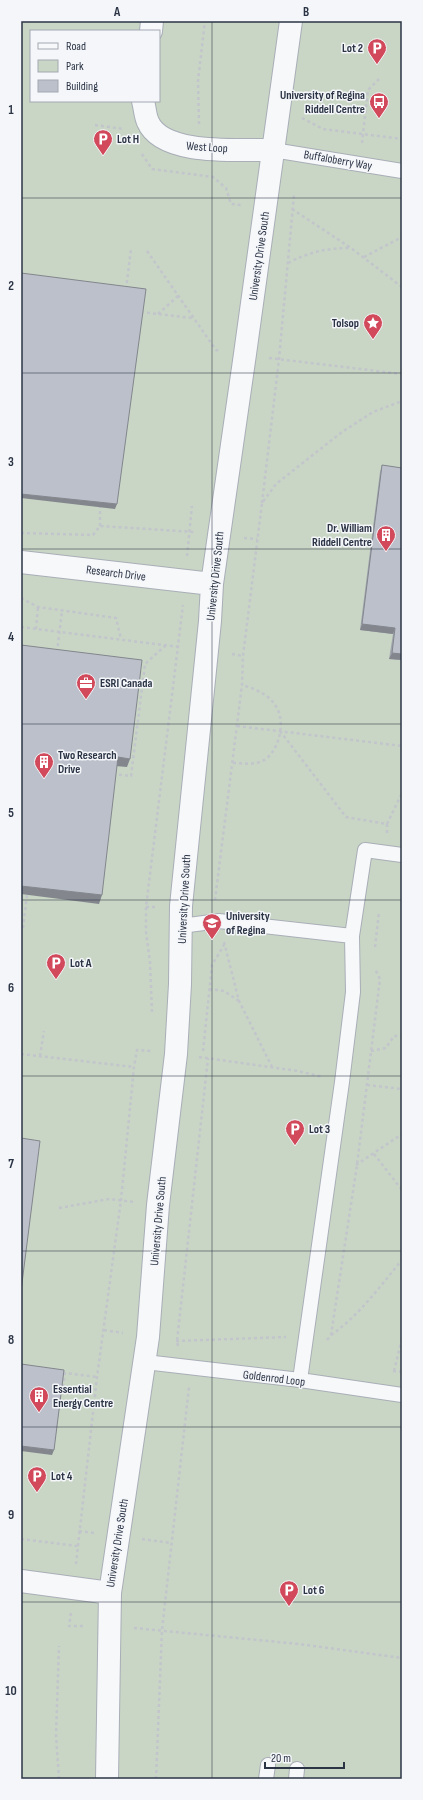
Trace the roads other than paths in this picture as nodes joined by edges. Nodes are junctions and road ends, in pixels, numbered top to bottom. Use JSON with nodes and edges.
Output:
{"nodes":[{"id":1,"x":291,"y":21,"type":"edge"},
{"id":2,"x":143,"y":102,"type":"edge"},
{"id":3,"x":273,"y":150,"type":"junction"},
{"id":4,"x":402,"y":171,"type":"edge"},
{"id":5,"x":21,"y":562,"type":"edge"},
{"id":6,"x":212,"y":584,"type":"junction"},
{"id":7,"x":402,"y":855,"type":"edge"},
{"id":8,"x":181,"y":926,"type":"junction"},
{"id":9,"x":352,"y":936,"type":"junction"},
{"id":10,"x":145,"y":1362,"type":"junction"},
{"id":11,"x":300,"y":1380,"type":"junction"},
{"id":12,"x":396,"y":1394,"type":"edge"},
{"id":13,"x":21,"y":1581,"type":"edge"},
{"id":14,"x":110,"y":1593,"type":"junction"},
{"id":15,"x":268,"y":1765,"type":"dead end"},
{"id":16,"x":107,"y":1779,"type":"edge"},
{"id":17,"x":266,"y":1779,"type":"edge"}],
"edges":[{"from":1,"to":3,"type":"street","name":"University Drive South"},
{"from":2,"to":3,"type":"street","name":"West Loop"},
{"from":3,"to":4,"type":"lane","name":"Buffaloberry Way"},
{"from":3,"to":6,"type":"street","name":"University Drive South"},
{"from":5,"to":6,"type":"street","name":"Research Drive"},
{"from":6,"to":8,"type":"street","name":"University Drive South"},
{"from":7,"to":9,"type":"lane"},
{"from":8,"to":9,"type":"lane"},
{"from":8,"to":10,"type":"street","name":"University Drive South"},
{"from":9,"to":11,"type":"lane"},
{"from":10,"to":11,"type":"lane","name":"Goldenrod Loop"},
{"from":10,"to":14,"type":"street","name":"University Drive South"},
{"from":11,"to":12,"type":"lane","name":"Goldenrod Loop"},
{"from":13,"to":14,"type":"street"},
{"from":14,"to":16,"type":"street","name":"University Drive South"},
{"from":15,"to":17,"type":"lane"}]}
